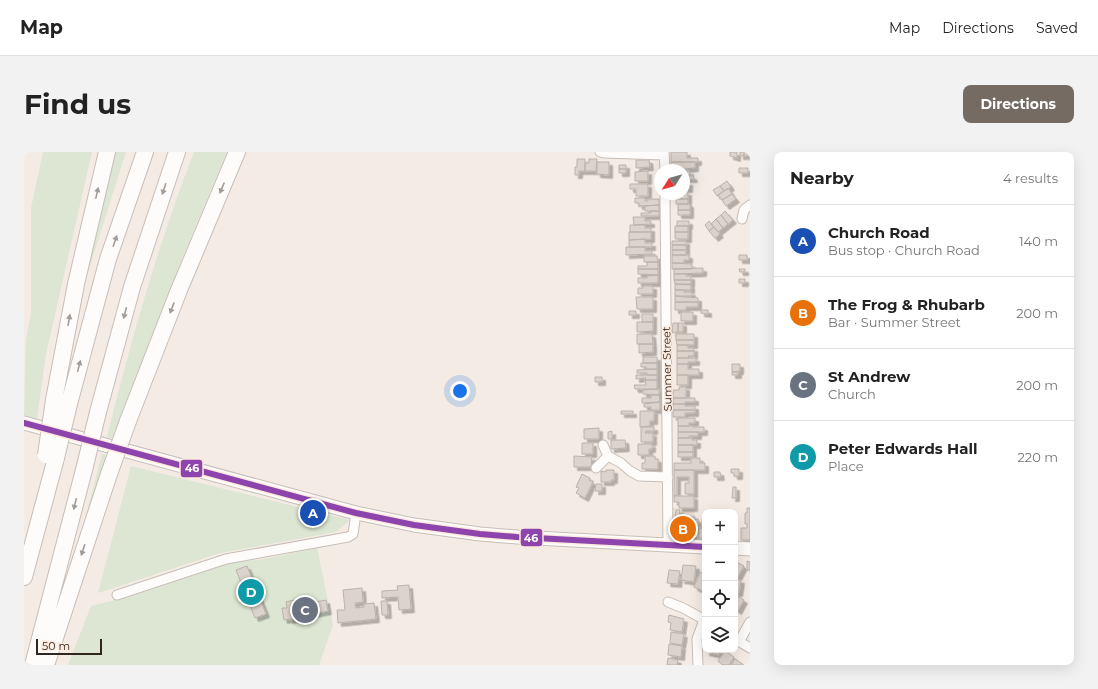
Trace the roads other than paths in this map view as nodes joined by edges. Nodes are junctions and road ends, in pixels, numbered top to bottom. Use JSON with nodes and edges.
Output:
{"nodes":[{"id":1,"x":107,"y":152,"type":"edge"},
{"id":2,"x":145,"y":152,"type":"edge"},
{"id":3,"x":177,"y":152,"type":"edge"},
{"id":4,"x":237,"y":152,"type":"edge"},
{"id":5,"x":600,"y":152,"type":"edge"},
{"id":6,"x":664,"y":153,"type":"edge"},
{"id":7,"x":665,"y":164,"type":"edge"},
{"id":8,"x":665,"y":200,"type":"edge"},
{"id":9,"x":750,"y":205,"type":"edge"},
{"id":10,"x":742,"y":219,"type":"dead end"},
{"id":11,"x":62,"y":402,"type":"junction"},
{"id":12,"x":24,"y":423,"type":"edge"},
{"id":13,"x":603,"y":445,"type":"dead end"},
{"id":14,"x":51,"y":456,"type":"junction"},
{"id":15,"x":608,"y":456,"type":"junction"},
{"id":16,"x":596,"y":468,"type":"dead end"},
{"id":17,"x":668,"y":477,"type":"junction"},
{"id":18,"x":356,"y":513,"type":"junction"},
{"id":19,"x":668,"y":545,"type":"junction"},
{"id":20,"x":702,"y":547,"type":"edge"},
{"id":21,"x":24,"y":548,"type":"edge"},
{"id":22,"x":738,"y":548,"type":"edge"},
{"id":23,"x":750,"y":549,"type":"edge"},
{"id":24,"x":24,"y":577,"type":"edge"},
{"id":25,"x":117,"y":595,"type":"dead end"},
{"id":26,"x":668,"y":602,"type":"dead end"},
{"id":27,"x":702,"y":618,"type":"edge"},
{"id":28,"x":750,"y":622,"type":"edge"},
{"id":29,"x":702,"y":627,"type":"edge"},
{"id":30,"x":738,"y":639,"type":"edge"},
{"id":31,"x":738,"y":641,"type":"edge"},
{"id":32,"x":750,"y":648,"type":"edge"},
{"id":33,"x":33,"y":665,"type":"edge"},
{"id":34,"x":46,"y":665,"type":"edge"},
{"id":35,"x":698,"y":665,"type":"edge"}],
"edges":[{"from":11,"to":1,"type":"highway","one_way":true},
{"from":11,"to":2,"type":"highway","one_way":true},
{"from":3,"to":33,"type":"highway","one_way":true,"bridge":true},
{"from":4,"to":34,"type":"highway","one_way":true,"bridge":true},
{"from":5,"to":6,"type":"street"},
{"from":6,"to":7,"type":"street"},
{"from":8,"to":17,"type":"street","name":"Summer Street"},
{"from":9,"to":10,"type":"street"},
{"from":11,"to":14,"type":"highway","bridge":true},
{"from":12,"to":18,"type":"main road"},
{"from":13,"to":15,"type":"street"},
{"from":14,"to":21,"type":"highway"},
{"from":14,"to":24,"type":"highway"},
{"from":15,"to":16,"type":"street"},
{"from":15,"to":17,"type":"street"},
{"from":17,"to":19,"type":"street","name":"Summer Street"},
{"from":18,"to":19,"type":"main road"},
{"from":18,"to":25,"type":"street"},
{"from":19,"to":20,"type":"main road"},
{"from":22,"to":23,"type":"main road"},
{"from":26,"to":27,"type":"street"},
{"from":28,"to":30,"type":"street"},
{"from":29,"to":35,"type":"street"},
{"from":31,"to":32,"type":"street"}]}
